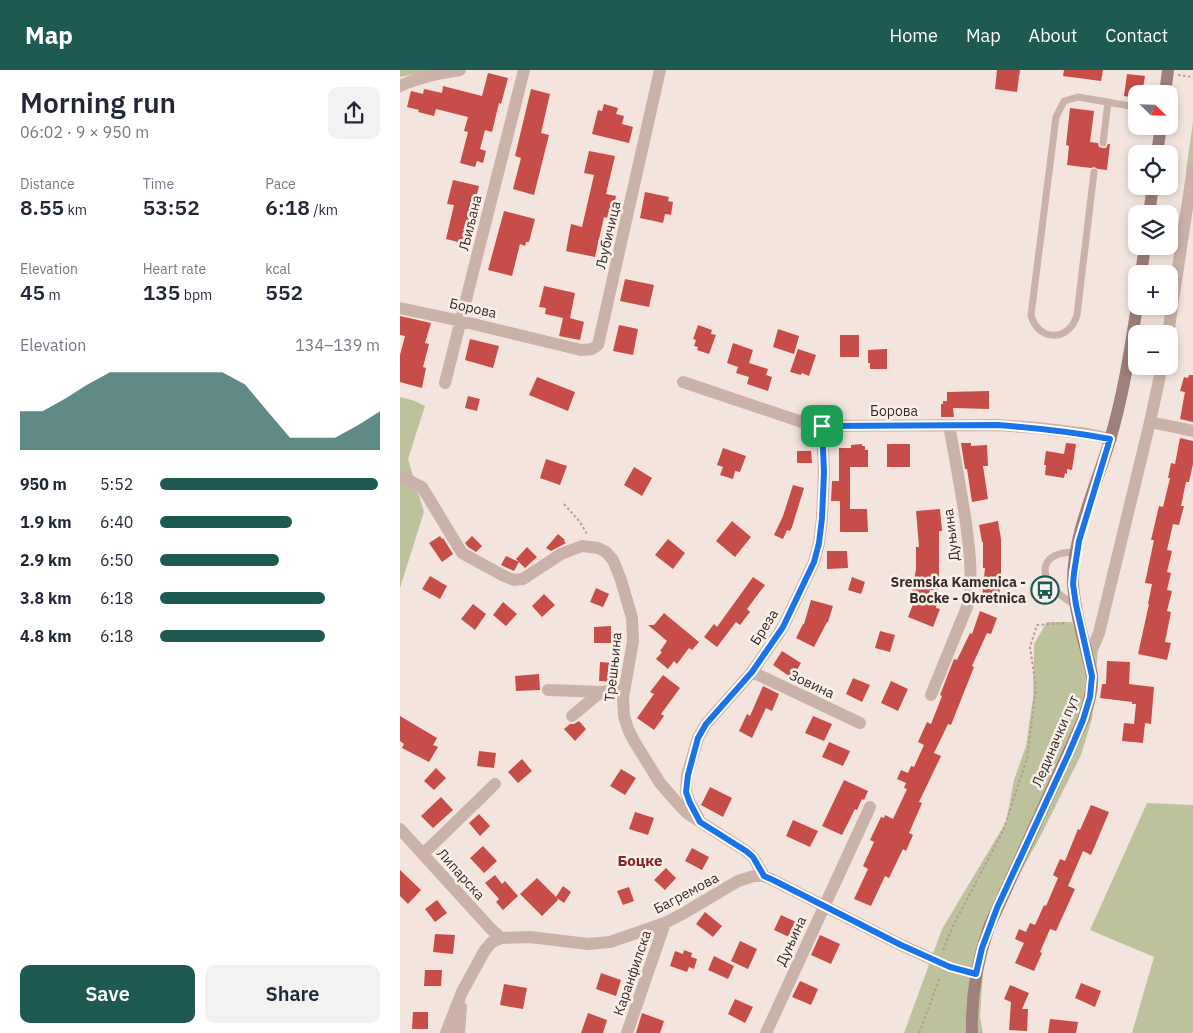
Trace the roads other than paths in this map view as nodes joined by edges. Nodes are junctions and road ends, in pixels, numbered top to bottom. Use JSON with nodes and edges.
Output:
{"nodes":[{"id":1,"x":460,"y":70,"type":"edge"},
{"id":2,"x":524,"y":70,"type":"edge"},
{"id":3,"x":660,"y":70,"type":"edge"},
{"id":4,"x":400,"y":86,"type":"edge"},
{"id":5,"x":1108,"y":102,"type":"junction"},
{"id":6,"x":1128,"y":106,"type":"edge"},
{"id":7,"x":1103,"y":143,"type":"dead end"},
{"id":8,"x":1094,"y":172,"type":"dead end"},
{"id":9,"x":1192,"y":176,"type":"edge"},
{"id":10,"x":400,"y":308,"type":"edge"},
{"id":11,"x":1136,"y":315,"type":"edge"},
{"id":12,"x":461,"y":321,"type":"junction"},
{"id":13,"x":1169,"y":325,"type":"edge"},
{"id":14,"x":538,"y":340,"type":"joint"},
{"id":15,"x":1160,"y":375,"type":"edge"},
{"id":16,"x":683,"y":382,"type":"dead end"},
{"id":17,"x":445,"y":383,"type":"dead end"},
{"id":18,"x":1150,"y":422,"type":"junction"},
{"id":19,"x":822,"y":426,"type":"junction"},
{"id":20,"x":949,"y":426,"type":"junction"},
{"id":21,"x":1193,"y":432,"type":"edge"},
{"id":22,"x":1110,"y":439,"type":"junction"},
{"id":23,"x":400,"y":476,"type":"edge"},
{"id":24,"x":1076,"y":552,"type":"junction"},
{"id":25,"x":1076,"y":605,"type":"junction"},
{"id":26,"x":1087,"y":653,"type":"junction"},
{"id":27,"x":752,"y":672,"type":"junction"},
{"id":28,"x":624,"y":689,"type":"junction"},
{"id":29,"x":548,"y":690,"type":"dead end"},
{"id":30,"x":603,"y":692,"type":"junction"},
{"id":31,"x":931,"y":695,"type":"dead end"},
{"id":32,"x":572,"y":716,"type":"dead end"},
{"id":33,"x":860,"y":723,"type":"dead end"},
{"id":34,"x":496,"y":784,"type":"dead end"},
{"id":35,"x":870,"y":807,"type":"dead end"},
{"id":36,"x":700,"y":822,"type":"junction"},
{"id":37,"x":400,"y":829,"type":"edge"},
{"id":38,"x":423,"y":854,"type":"junction"},
{"id":39,"x":764,"y":876,"type":"junction"},
{"id":40,"x":824,"y":906,"type":"junction"},
{"id":41,"x":666,"y":923,"type":"junction"},
{"id":42,"x":501,"y":938,"type":"junction"},
{"id":43,"x":976,"y":974,"type":"junction"},
{"id":44,"x":462,"y":992,"type":"junction"},
{"id":45,"x":446,"y":1033,"type":"edge"},
{"id":46,"x":459,"y":1033,"type":"edge"},
{"id":47,"x":627,"y":1033,"type":"edge"},
{"id":48,"x":766,"y":1033,"type":"edge"},
{"id":49,"x":972,"y":1033,"type":"edge"}],
"edges":[{"from":1,"to":4,"type":"street"},
{"from":2,"to":12,"type":"street","name":"Љиљана"},
{"from":3,"to":14,"type":"street","name":"Љубичица"},
{"from":5,"to":6,"type":"lane"},
{"from":5,"to":7,"type":"lane"},
{"from":5,"to":8,"type":"lane"},
{"from":9,"to":13,"type":"street"},
{"from":10,"to":12,"type":"street","name":"Борова"},
{"from":11,"to":22,"type":"main road","name":"Лединачки пут"},
{"from":12,"to":14,"type":"street","name":"Борова"},
{"from":12,"to":17,"type":"street","name":"Љиљана"},
{"from":15,"to":18,"type":"street"},
{"from":16,"to":19,"type":"street","name":"Борова"},
{"from":18,"to":21,"type":"street"},
{"from":18,"to":26,"type":"street"},
{"from":19,"to":20,"type":"street","name":"Борова"},
{"from":19,"to":27,"type":"street","name":"Бреза"},
{"from":20,"to":22,"type":"street","name":"Борова"},
{"from":20,"to":31,"type":"street","name":"Дуњина"},
{"from":22,"to":24,"type":"main road","name":"Лединачки пут"},
{"from":23,"to":28,"type":"street","name":"Трешњина"},
{"from":24,"to":25,"type":"main road","name":"Лединачки пут"},
{"from":24,"to":25,"type":"lane"},
{"from":25,"to":26,"type":"main road","name":"Лединачки пут"},
{"from":26,"to":43,"type":"main road","name":"Лединачки пут"},
{"from":27,"to":33,"type":"street","name":"Зовина"},
{"from":27,"to":36,"type":"street","name":"Бреза"},
{"from":28,"to":30,"type":"street"},
{"from":28,"to":36,"type":"street","name":"Трешњина"},
{"from":29,"to":30,"type":"street"},
{"from":30,"to":32,"type":"street"},
{"from":34,"to":38,"type":"street"},
{"from":35,"to":40,"type":"street","name":"Дуњина"},
{"from":36,"to":39,"type":"street","name":"Трешњина"},
{"from":37,"to":38,"type":"street","name":"Липарска"},
{"from":38,"to":42,"type":"street","name":"Липарска"},
{"from":39,"to":40,"type":"street"},
{"from":39,"to":41,"type":"street","name":"Багремова"},
{"from":40,"to":43,"type":"street"},
{"from":40,"to":48,"type":"street","name":"Дуњина"},
{"from":41,"to":42,"type":"street","name":"Багремова"},
{"from":41,"to":47,"type":"street","name":"Каранфилска"},
{"from":42,"to":44,"type":"street"},
{"from":43,"to":49,"type":"main road","name":"Лединачки пут"},
{"from":44,"to":45,"type":"street"},
{"from":44,"to":46,"type":"street"}]}
